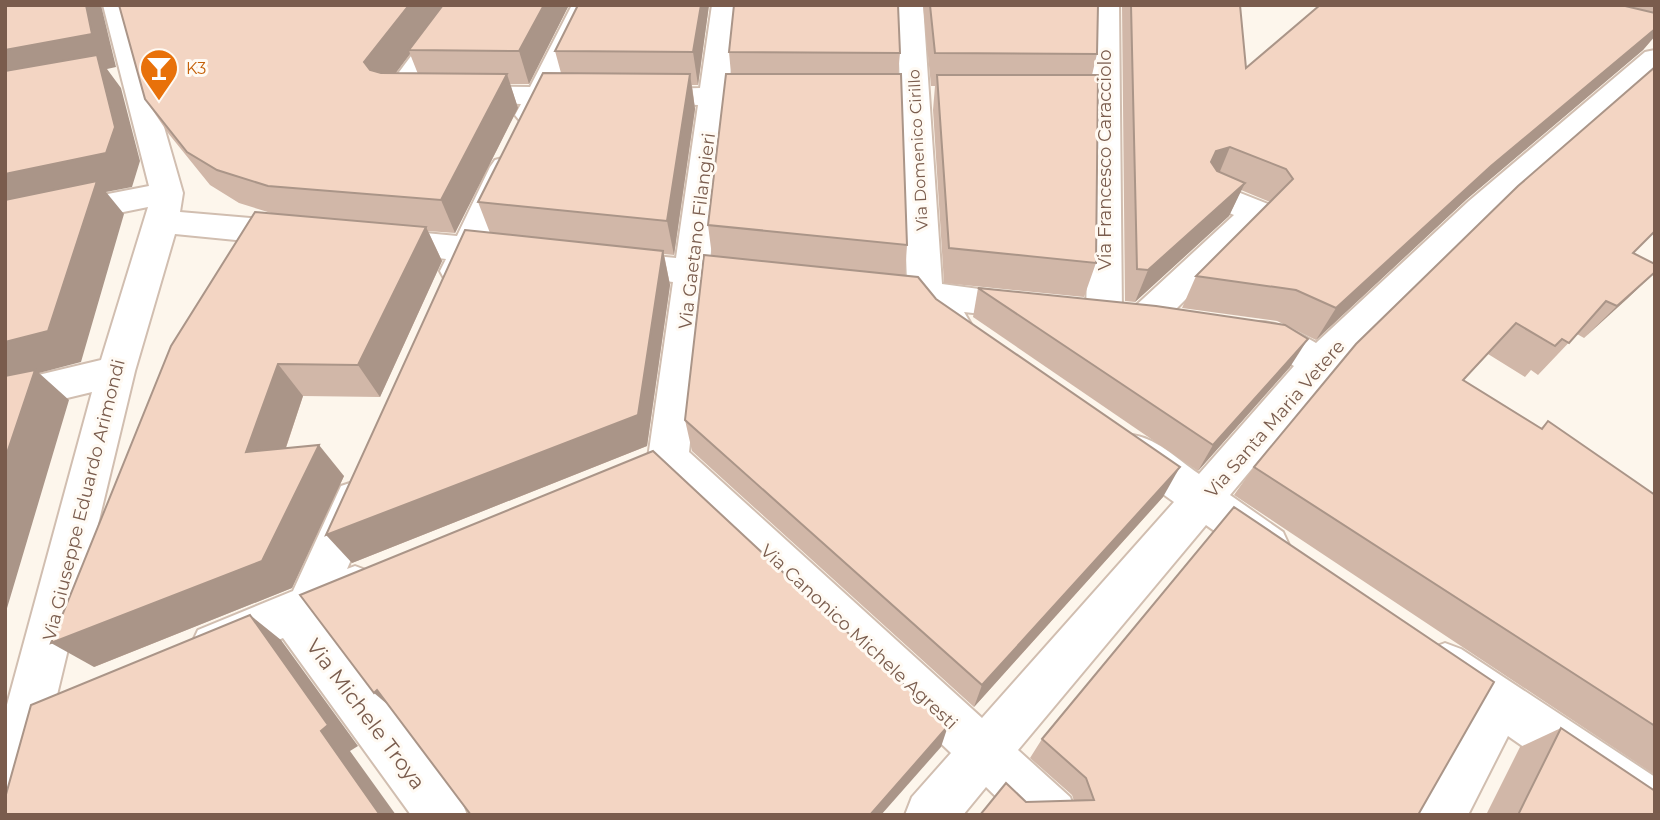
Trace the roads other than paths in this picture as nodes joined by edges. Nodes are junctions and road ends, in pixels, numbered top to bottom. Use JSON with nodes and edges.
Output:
{"nodes":[{"id":1,"x":116,"y":5,"type":"edge"},
{"id":2,"x":463,"y":5,"type":"edge"},
{"id":3,"x":584,"y":5,"type":"edge"},
{"id":4,"x":725,"y":5,"type":"edge"},
{"id":5,"x":910,"y":5,"type":"edge"},
{"id":6,"x":1106,"y":5,"type":"edge"},
{"id":7,"x":1650,"y":46,"type":"edge"},
{"id":8,"x":539,"y":96,"type":"junction"},
{"id":9,"x":715,"y":96,"type":"junction"},
{"id":10,"x":808,"y":97,"type":"edge"},
{"id":11,"x":1023,"y":99,"type":"edge"},
{"id":12,"x":1105,"y":99,"type":"junction"},
{"id":13,"x":1215,"y":194,"type":"edge"},
{"id":14,"x":164,"y":208,"type":"junction"},
{"id":15,"x":5,"y":225,"type":"edge"},
{"id":16,"x":467,"y":249,"type":"junction"},
{"id":17,"x":546,"y":257,"type":"edge"},
{"id":18,"x":586,"y":261,"type":"edge"},
{"id":19,"x":692,"y":272,"type":"junction"},
{"id":20,"x":792,"y":282,"type":"edge"},
{"id":21,"x":905,"y":293,"type":"junction"},
{"id":22,"x":444,"y":300,"type":"edge"},
{"id":23,"x":1081,"y":312,"type":"junction"},
{"id":24,"x":1144,"y":319,"type":"junction"},
{"id":25,"x":1184,"y":325,"type":"edge"},
{"id":26,"x":1224,"y":330,"type":"edge"},
{"id":27,"x":980,"y":344,"type":"edge"},
{"id":28,"x":1319,"y":363,"type":"junction"},
{"id":29,"x":116,"y":372,"type":"junction"},
{"id":30,"x":5,"y":398,"type":"edge"},
{"id":31,"x":1103,"y":430,"type":"edge"},
{"id":32,"x":371,"y":465,"type":"edge"},
{"id":33,"x":649,"y":465,"type":"joint"},
{"id":34,"x":1203,"y":500,"type":"junction"},
{"id":35,"x":1295,"y":562,"type":"edge"},
{"id":36,"x":386,"y":574,"type":"edge"},
{"id":37,"x":300,"y":609,"type":"junction"},
{"id":38,"x":1409,"y":640,"type":"edge"},
{"id":39,"x":178,"y":660,"type":"edge"},
{"id":40,"x":77,"y":701,"type":"edge"},
{"id":41,"x":1500,"y":702,"type":"junction"},
{"id":42,"x":16,"y":725,"type":"edge"},
{"id":43,"x":983,"y":752,"type":"junction"},
{"id":44,"x":5,"y":807,"type":"edge"},
{"id":45,"x":1655,"y":807,"type":"edge"},
{"id":46,"x":442,"y":815,"type":"edge"},
{"id":47,"x":930,"y":815,"type":"edge"},
{"id":48,"x":1052,"y":815,"type":"edge"},
{"id":49,"x":1441,"y":815,"type":"edge"}],
"edges":[{"from":1,"to":14,"type":"street"},
{"from":2,"to":8,"type":"street"},
{"from":3,"to":8,"type":"street"},
{"from":4,"to":9,"type":"street","name":"Via Gaetano Filangieri"},
{"from":5,"to":21,"type":"street","name":"Via Domenico Cirillo"},
{"from":6,"to":12,"type":"street","name":"Via Francesco Caracciolo"},
{"from":7,"to":28,"type":"street","name":"Via Santa Maria Vetere"},
{"from":8,"to":9,"type":"street"},
{"from":8,"to":16,"type":"street"},
{"from":9,"to":10,"type":"street"},
{"from":9,"to":19,"type":"street","name":"Via Gaetano Filangieri"},
{"from":11,"to":12,"type":"street"},
{"from":12,"to":23,"type":"street","name":"Via Francesco Caracciolo"},
{"from":13,"to":24,"type":"street"},
{"from":14,"to":15,"type":"street"},
{"from":14,"to":16,"type":"street"},
{"from":14,"to":29,"type":"street","name":"Via Giuseppe Eduardo Arimondi"},
{"from":16,"to":17,"type":"street"},
{"from":16,"to":22,"type":"street"},
{"from":18,"to":19,"type":"street"},
{"from":19,"to":20,"type":"street"},
{"from":19,"to":33,"type":"street","name":"Via Gaetano Filangieri"},
{"from":21,"to":23,"type":"street"},
{"from":21,"to":27,"type":"street"},
{"from":23,"to":24,"type":"street"},
{"from":24,"to":25,"type":"street"},
{"from":26,"to":28,"type":"street"},
{"from":28,"to":34,"type":"street","name":"Via Santa Maria Vetere"},
{"from":29,"to":30,"type":"street"},
{"from":29,"to":42,"type":"street","name":"Via Giuseppe Eduardo Arimondi"},
{"from":31,"to":34,"type":"street"},
{"from":32,"to":37,"type":"street"},
{"from":33,"to":43,"type":"street","name":"Via Canonico Michele Agresti"},
{"from":34,"to":35,"type":"street"},
{"from":34,"to":43,"type":"street","name":"Via Santa Maria Vetere"},
{"from":36,"to":37,"type":"street"},
{"from":37,"to":39,"type":"street"},
{"from":37,"to":46,"type":"street","name":"Via Michele Troya"},
{"from":38,"to":41,"type":"street"},
{"from":40,"to":42,"type":"street"},
{"from":41,"to":45,"type":"street"},
{"from":41,"to":49,"type":"street"},
{"from":42,"to":44,"type":"street","name":"Via Giuseppe Eduardo Arimondi"},
{"from":43,"to":47,"type":"street","name":"Via Santa Maria Vetere"},
{"from":43,"to":48,"type":"street","name":"Via Canonico Michele Agresti"}]}
